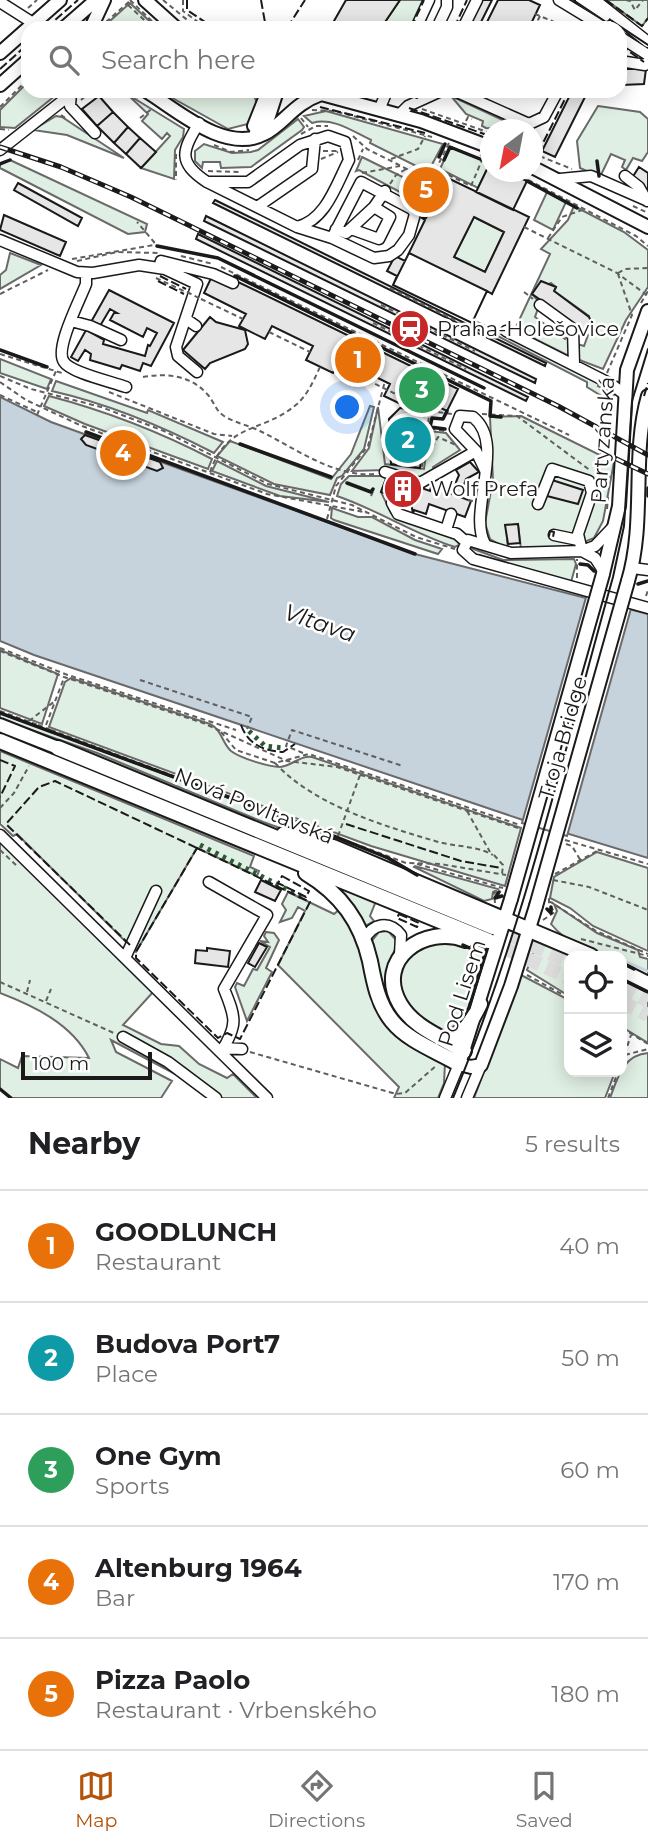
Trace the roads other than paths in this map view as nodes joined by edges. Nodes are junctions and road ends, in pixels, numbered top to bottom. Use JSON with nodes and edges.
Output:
{"nodes":[{"id":1,"x":60,"y":0,"type":"edge"},
{"id":2,"x":96,"y":0,"type":"edge"},
{"id":3,"x":104,"y":0,"type":"edge"},
{"id":4,"x":145,"y":0,"type":"edge"},
{"id":5,"x":429,"y":0,"type":"edge"},
{"id":6,"x":447,"y":0,"type":"edge"},
{"id":7,"x":477,"y":0,"type":"edge"},
{"id":8,"x":559,"y":0,"type":"edge"},
{"id":9,"x":581,"y":0,"type":"edge"},
{"id":10,"x":595,"y":0,"type":"edge"},
{"id":11,"x":0,"y":2,"type":"edge"},
{"id":12,"x":30,"y":21,"type":"edge"},
{"id":13,"x":35,"y":21,"type":"edge"},
{"id":14,"x":72,"y":21,"type":"edge"},
{"id":15,"x":98,"y":21,"type":"edge"},
{"id":16,"x":168,"y":21,"type":"edge"},
{"id":17,"x":419,"y":21,"type":"edge"},
{"id":18,"x":441,"y":21,"type":"edge"},
{"id":19,"x":466,"y":21,"type":"edge"},
{"id":20,"x":588,"y":21,"type":"edge"},
{"id":21,"x":606,"y":21,"type":"edge"},
{"id":22,"x":620,"y":21,"type":"edge"},
{"id":23,"x":628,"y":28,"type":"edge"},
{"id":24,"x":21,"y":34,"type":"edge"},
{"id":25,"x":627,"y":42,"type":"edge"},
{"id":26,"x":648,"y":42,"type":"edge"},
{"id":27,"x":0,"y":53,"type":"edge"},
{"id":28,"x":648,"y":55,"type":"edge"},
{"id":29,"x":627,"y":62,"type":"edge"},
{"id":30,"x":648,"y":62,"type":"edge"},
{"id":31,"x":21,"y":66,"type":"edge"},
{"id":32,"x":0,"y":85,"type":"edge"},
{"id":33,"x":65,"y":98,"type":"edge"},
{"id":34,"x":71,"y":98,"type":"edge"},
{"id":35,"x":158,"y":98,"type":"edge"},
{"id":36,"x":262,"y":98,"type":"edge"},
{"id":37,"x":274,"y":98,"type":"edge"},
{"id":38,"x":312,"y":98,"type":"edge"},
{"id":39,"x":336,"y":98,"type":"edge"},
{"id":40,"x":384,"y":98,"type":"edge"},
{"id":41,"x":425,"y":98,"type":"edge"},
{"id":42,"x":471,"y":98,"type":"edge"},
{"id":43,"x":554,"y":98,"type":"edge"},
{"id":44,"x":379,"y":110,"type":"junction"},
{"id":45,"x":399,"y":115,"type":"junction"},
{"id":46,"x":199,"y":123,"type":"junction"},
{"id":47,"x":95,"y":133,"type":"dead end"},
{"id":48,"x":243,"y":138,"type":"junction"},
{"id":49,"x":315,"y":139,"type":"junction"},
{"id":50,"x":480,"y":142,"type":"edge"},
{"id":51,"x":0,"y":150,"type":"edge"},
{"id":52,"x":543,"y":172,"type":"edge"},
{"id":53,"x":625,"y":176,"type":"dead end"},
{"id":54,"x":556,"y":179,"type":"junction"},
{"id":55,"x":207,"y":181,"type":"junction"},
{"id":56,"x":385,"y":189,"type":"junction"},
{"id":57,"x":648,"y":201,"type":"edge"},
{"id":58,"x":257,"y":207,"type":"junction"},
{"id":59,"x":374,"y":207,"type":"junction"},
{"id":60,"x":424,"y":207,"type":"dead end"},
{"id":61,"x":622,"y":215,"type":"junction"},
{"id":62,"x":648,"y":225,"type":"edge"},
{"id":63,"x":297,"y":227,"type":"junction"},
{"id":64,"x":351,"y":229,"type":"junction"},
{"id":65,"x":334,"y":234,"type":"junction"},
{"id":66,"x":648,"y":237,"type":"edge"},
{"id":67,"x":0,"y":240,"type":"edge"},
{"id":68,"x":86,"y":273,"type":"junction"},
{"id":69,"x":158,"y":273,"type":"junction"},
{"id":70,"x":233,"y":283,"type":"dead end"},
{"id":71,"x":540,"y":304,"type":"road end"},
{"id":72,"x":648,"y":311,"type":"edge"},
{"id":73,"x":186,"y":319,"type":"junction"},
{"id":74,"x":71,"y":321,"type":"junction"},
{"id":75,"x":196,"y":326,"type":"dead end"},
{"id":76,"x":506,"y":331,"type":"dead end"},
{"id":77,"x":121,"y":340,"type":"dead end"},
{"id":78,"x":574,"y":365,"type":"junction"},
{"id":79,"x":627,"y":370,"type":"junction"},
{"id":80,"x":197,"y":372,"type":"dead end"},
{"id":81,"x":608,"y":380,"type":"junction"},
{"id":82,"x":126,"y":387,"type":"dead end"},
{"id":83,"x":624,"y":394,"type":"junction"},
{"id":84,"x":648,"y":396,"type":"edge"},
{"id":85,"x":475,"y":452,"type":"junction"},
{"id":86,"x":485,"y":470,"type":"junction"},
{"id":87,"x":386,"y":472,"type":"road end"},
{"id":88,"x":617,"y":480,"type":"junction"},
{"id":89,"x":640,"y":480,"type":"junction"},
{"id":90,"x":392,"y":503,"type":"dead end"},
{"id":91,"x":538,"y":505,"type":"dead end"},
{"id":92,"x":451,"y":514,"type":"dead end"},
{"id":93,"x":610,"y":522,"type":"junction"},
{"id":94,"x":446,"y":530,"type":"junction"},
{"id":95,"x":554,"y":535,"type":"dead end"},
{"id":96,"x":578,"y":540,"type":"junction"},
{"id":97,"x":485,"y":544,"type":"junction"},
{"id":98,"x":464,"y":546,"type":"junction"},
{"id":99,"x":579,"y":555,"type":"junction"},
{"id":100,"x":632,"y":568,"type":"junction"},
{"id":101,"x":648,"y":570,"type":"edge"},
{"id":102,"x":603,"y":573,"type":"junction"},
{"id":103,"x":628,"y":581,"type":"joint"},
{"id":104,"x":648,"y":608,"type":"edge"},
{"id":105,"x":0,"y":725,"type":"edge"},
{"id":106,"x":0,"y":741,"type":"edge"},
{"id":107,"x":58,"y":748,"type":"joint"},
{"id":108,"x":242,"y":824,"type":"junction"},
{"id":109,"x":0,"y":835,"type":"edge"},
{"id":110,"x":273,"y":853,"type":"junction"},
{"id":111,"x":209,"y":882,"type":"dead end"},
{"id":112,"x":156,"y":891,"type":"dead end"},
{"id":113,"x":511,"y":899,"type":"joint"},
{"id":114,"x":536,"y":906,"type":"joint"},
{"id":115,"x":506,"y":918,"type":"junction"},
{"id":116,"x":461,"y":922,"type":"junction"},
{"id":117,"x":530,"y":928,"type":"junction"},
{"id":118,"x":364,"y":940,"type":"junction"},
{"id":119,"x":580,"y":951,"type":"edge"},
{"id":120,"x":125,"y":958,"type":"junction"},
{"id":121,"x":399,"y":959,"type":"junction"},
{"id":122,"x":627,"y":974,"type":"edge"},
{"id":123,"x":648,"y":984,"type":"edge"},
{"id":124,"x":480,"y":1004,"type":"junction"},
{"id":125,"x":123,"y":1037,"type":"road end"},
{"id":126,"x":440,"y":1038,"type":"junction"},
{"id":127,"x":242,"y":1049,"type":"road end"},
{"id":128,"x":222,"y":1050,"type":"junction"},
{"id":129,"x":462,"y":1057,"type":"junction"},
{"id":130,"x":481,"y":1065,"type":"junction"},
{"id":131,"x":216,"y":1098,"type":"edge"},
{"id":132,"x":267,"y":1098,"type":"edge"},
{"id":133,"x":446,"y":1098,"type":"edge"},
{"id":134,"x":467,"y":1098,"type":"edge"}],
"edges":[{"from":1,"to":13,"type":"main road"},
{"from":2,"to":14,"type":"main road"},
{"from":3,"to":15,"type":"main road"},
{"from":4,"to":16,"type":"main road"},
{"from":5,"to":17,"type":"street"},
{"from":6,"to":18,"type":"street"},
{"from":7,"to":19,"type":"street"},
{"from":8,"to":20,"type":"street"},
{"from":9,"to":21,"type":"street"},
{"from":10,"to":22,"type":"street"},
{"from":11,"to":12,"type":"street"},
{"from":23,"to":26,"type":"street"},
{"from":24,"to":27,"type":"main road"},
{"from":25,"to":28,"type":"street"},
{"from":29,"to":30,"type":"street"},
{"from":31,"to":32,"type":"main road"},
{"from":33,"to":51,"type":"street"},
{"from":34,"to":47,"type":"street"},
{"from":35,"to":46,"type":"main road"},
{"from":36,"to":48,"type":"main road"},
{"from":37,"to":48,"type":"main road"},
{"from":38,"to":48,"type":"main road"},
{"from":39,"to":44,"type":"main road"},
{"from":40,"to":44,"type":"street"},
{"from":41,"to":45,"type":"street"},
{"from":42,"to":43,"type":"street"},
{"from":44,"to":45,"type":"main road"},
{"from":45,"to":50,"type":"main road"},
{"from":46,"to":48,"type":"main road"},
{"from":46,"to":55,"type":"street"},
{"from":49,"to":55,"type":"street"},
{"from":49,"to":58,"type":"street"},
{"from":49,"to":63,"type":"street"},
{"from":52,"to":54,"type":"main road"},
{"from":53,"to":57,"type":"street"},
{"from":54,"to":57,"type":"street"},
{"from":54,"to":61,"type":"main road"},
{"from":55,"to":58,"type":"street"},
{"from":56,"to":59,"type":"street"},
{"from":56,"to":60,"type":"street"},
{"from":56,"to":65,"type":"street"},
{"from":56,"to":65,"type":"street"},
{"from":58,"to":63,"type":"street"},
{"from":59,"to":64,"type":"street"},
{"from":59,"to":64,"type":"street"},
{"from":61,"to":62,"type":"main road"},
{"from":61,"to":66,"type":"main road"},
{"from":63,"to":65,"type":"street"},
{"from":64,"to":65,"type":"street"},
{"from":67,"to":68,"type":"street"},
{"from":68,"to":69,"type":"street"},
{"from":68,"to":74,"type":"street"},
{"from":69,"to":70,"type":"street"},
{"from":69,"to":73,"type":"street"},
{"from":71,"to":78,"type":"street"},
{"from":72,"to":79,"type":"main road","name":"Partyzánská"},
{"from":73,"to":75,"type":"street"},
{"from":73,"to":80,"type":"street"},
{"from":74,"to":77,"type":"street"},
{"from":74,"to":82,"type":"street"},
{"from":76,"to":78,"type":"street"},
{"from":78,"to":81,"type":"street"},
{"from":79,"to":81,"type":"street"},
{"from":79,"to":83,"type":"main road","name":"Partyzánská"},
{"from":81,"to":83,"type":"street"},
{"from":83,"to":88,"type":"main road","name":"Partyzánská"},
{"from":84,"to":89,"type":"main road","name":"Partyzánská"},
{"from":85,"to":86,"type":"street"},
{"from":85,"to":86,"type":"street"},
{"from":85,"to":87,"type":"street"},
{"from":86,"to":97,"type":"street"},
{"from":88,"to":89,"type":"street"},
{"from":88,"to":93,"type":"main road","name":"Partyzánská"},
{"from":89,"to":100,"type":"main road","name":"Partyzánská"},
{"from":90,"to":94,"type":"street"},
{"from":91,"to":96,"type":"street"},
{"from":92,"to":94,"type":"street"},
{"from":93,"to":99,"type":"street"},
{"from":93,"to":102,"type":"main road","name":"Partyzánská"},
{"from":94,"to":98,"type":"street"},
{"from":95,"to":96,"type":"street"},
{"from":96,"to":99,"type":"street"},
{"from":97,"to":98,"type":"street"},
{"from":97,"to":99,"type":"street"},
{"from":98,"to":104,"type":"street"},
{"from":99,"to":102,"type":"street"},
{"from":100,"to":101,"type":"street"},
{"from":100,"to":103,"type":"main road","name":"Partyzánská"},
{"from":102,"to":113,"type":"main road","name":"Troja Bridge","bridge":true},
{"from":103,"to":114,"type":"main road","name":"Troja Bridge","bridge":true},
{"from":105,"to":107,"type":"main road","name":"Nová Povltavská"},
{"from":106,"to":110,"type":"highway","name":"Nová Povltavská"},
{"from":107,"to":108,"type":"highway","name":"Nová Povltavská"},
{"from":108,"to":115,"type":"highway"},
{"from":108,"to":116,"type":"highway","name":"Nová Povltavská"},
{"from":109,"to":120,"type":"street"},
{"from":110,"to":116,"type":"highway","name":"Nová Povltavská"},
{"from":110,"to":118,"type":"highway"},
{"from":111,"to":128,"type":"street"},
{"from":112,"to":120,"type":"street"},
{"from":113,"to":115,"type":"main road","name":"Pod Lisem"},
{"from":114,"to":117,"type":"main road","name":"Pod Lisem"},
{"from":115,"to":117,"type":"highway"},
{"from":115,"to":124,"type":"main road","name":"Pod Lisem"},
{"from":116,"to":121,"type":"highway","name":"Nová Povltavská"},
{"from":117,"to":119,"type":"highway"},
{"from":117,"to":130,"type":"main road","name":"Pod Lisem"},
{"from":118,"to":121,"type":"street"},
{"from":118,"to":129,"type":"highway"},
{"from":120,"to":128,"type":"street"},
{"from":121,"to":126,"type":"highway"},
{"from":122,"to":123,"type":"highway"},
{"from":124,"to":126,"type":"highway"},
{"from":124,"to":129,"type":"main road","name":"Pod Lisem"},
{"from":125,"to":131,"type":"street"},
{"from":126,"to":129,"type":"highway"},
{"from":127,"to":128,"type":"street"},
{"from":128,"to":132,"type":"street"},
{"from":129,"to":130,"type":"main road"},
{"from":129,"to":133,"type":"street","name":"Pod Lisem"},
{"from":130,"to":134,"type":"street","name":"Pod Lisem"}]}
